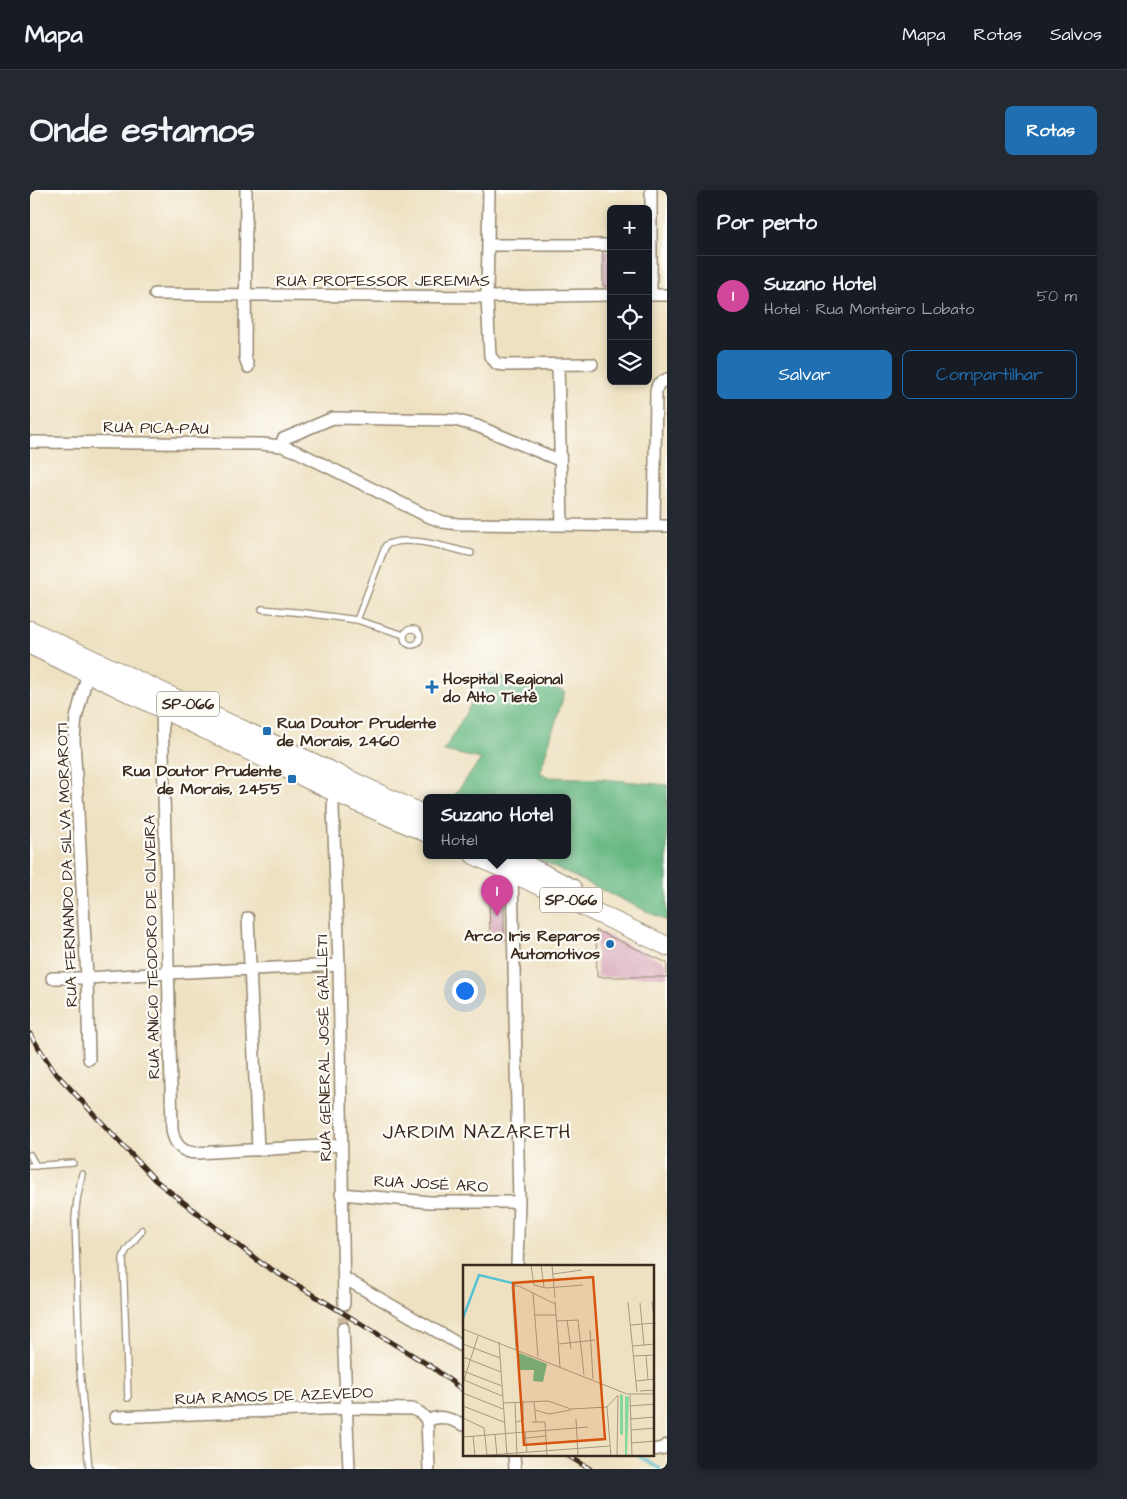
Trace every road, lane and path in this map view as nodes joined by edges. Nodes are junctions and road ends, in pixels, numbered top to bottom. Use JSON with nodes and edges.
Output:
{"nodes":[{"id":1,"x":246,"y":190,"type":"edge"},
{"id":2,"x":489,"y":190,"type":"edge"},
{"id":3,"x":651,"y":190,"type":"edge"},
{"id":4,"x":651,"y":205,"type":"edge"},
{"id":5,"x":488,"y":245,"type":"junction"},
{"id":6,"x":607,"y":245,"type":"edge"},
{"id":7,"x":155,"y":294,"type":"dead end"},
{"id":8,"x":667,"y":294,"type":"edge"},
{"id":9,"x":246,"y":295,"type":"junction"},
{"id":10,"x":607,"y":295,"type":"edge"},
{"id":11,"x":652,"y":295,"type":"edge"},
{"id":12,"x":487,"y":297,"type":"junction"},
{"id":13,"x":592,"y":364,"type":"dead end"},
{"id":14,"x":558,"y":365,"type":"junction"},
{"id":15,"x":248,"y":367,"type":"dead end"},
{"id":16,"x":667,"y":379,"type":"edge"},
{"id":17,"x":661,"y":391,"type":"edge"},
{"id":18,"x":30,"y":442,"type":"edge"},
{"id":19,"x":282,"y":446,"type":"junction"},
{"id":20,"x":559,"y":460,"type":"junction"},
{"id":21,"x":562,"y":525,"type":"junction"},
{"id":22,"x":654,"y":526,"type":"junction"},
{"id":23,"x":667,"y":526,"type":"edge"},
{"id":24,"x":471,"y":553,"type":"dead end"},
{"id":25,"x":262,"y":609,"type":"dead end"},
{"id":26,"x":357,"y":620,"type":"junction"},
{"id":27,"x":30,"y":630,"type":"edge"},
{"id":28,"x":404,"y":636,"type":"dead end"},
{"id":29,"x":30,"y":645,"type":"edge"},
{"id":30,"x":88,"y":672,"type":"junction"},
{"id":31,"x":162,"y":709,"type":"junction"},
{"id":32,"x":339,"y":785,"type":"junction"},
{"id":33,"x":423,"y":815,"type":"edge"},
{"id":34,"x":423,"y":831,"type":"edge"},
{"id":35,"x":483,"y":859,"type":"edge"},
{"id":36,"x":514,"y":859,"type":"edge"},
{"id":37,"x":512,"y":872,"type":"junction"},
{"id":38,"x":248,"y":918,"type":"dead end"},
{"id":39,"x":667,"y":934,"type":"edge"},
{"id":40,"x":667,"y":946,"type":"edge"},
{"id":41,"x":339,"y":965,"type":"junction"},
{"id":42,"x":249,"y":969,"type":"junction"},
{"id":43,"x":167,"y":973,"type":"junction"},
{"id":44,"x":52,"y":978,"type":"dead end"},
{"id":45,"x":87,"y":978,"type":"junction"},
{"id":46,"x":89,"y":1059,"type":"dead end"},
{"id":47,"x":341,"y":1145,"type":"junction"},
{"id":48,"x":258,"y":1150,"type":"junction"},
{"id":49,"x":30,"y":1155,"type":"edge"},
{"id":50,"x":73,"y":1163,"type":"dead end"},
{"id":51,"x":33,"y":1166,"type":"edge"},
{"id":52,"x":82,"y":1174,"type":"dead end"},
{"id":53,"x":341,"y":1194,"type":"junction"},
{"id":54,"x":518,"y":1202,"type":"junction"},
{"id":55,"x":142,"y":1230,"type":"dead end"},
{"id":56,"x":517,"y":1265,"type":"edge"},
{"id":57,"x":344,"y":1278,"type":"junction"},
{"id":58,"x":344,"y":1304,"type":"tunnel mouth"},
{"id":59,"x":343,"y":1328,"type":"tunnel mouth"},
{"id":60,"x":463,"y":1346,"type":"edge"},
{"id":61,"x":128,"y":1398,"type":"dead end"},
{"id":62,"x":348,"y":1408,"type":"junction"},
{"id":63,"x":116,"y":1417,"type":"dead end"},
{"id":64,"x":427,"y":1422,"type":"junction"},
{"id":65,"x":463,"y":1425,"type":"edge"},
{"id":66,"x":667,"y":1445,"type":"edge"},
{"id":67,"x":655,"y":1450,"type":"edge"},
{"id":68,"x":89,"y":1469,"type":"edge"},
{"id":69,"x":349,"y":1469,"type":"edge"},
{"id":70,"x":429,"y":1469,"type":"edge"}],
"edges":[{"from":1,"to":9,"type":"street"},
{"from":2,"to":5,"type":"street"},
{"from":3,"to":4,"type":"street"},
{"from":5,"to":6,"type":"street"},
{"from":5,"to":12,"type":"street"},
{"from":7,"to":9,"type":"street","name":"RUA PROFESSOR JEREMIAS"},
{"from":8,"to":11,"type":"street"},
{"from":9,"to":12,"type":"street","name":"RUA PROFESSOR JEREMIAS"},
{"from":9,"to":15,"type":"street"},
{"from":10,"to":12,"type":"street","name":"RUA PROFESSOR JEREMIAS"},
{"from":12,"to":14,"type":"street"},
{"from":13,"to":14,"type":"street"},
{"from":14,"to":20,"type":"street"},
{"from":16,"to":17,"type":"street"},
{"from":17,"to":22,"type":"street"},
{"from":18,"to":19,"type":"street","name":"RUA PICA-PAU"},
{"from":19,"to":20,"type":"street"},
{"from":19,"to":21,"type":"street","name":"RUA PICA-PAU"},
{"from":20,"to":21,"type":"street"},
{"from":21,"to":22,"type":"street","name":"RUA PICA-PAU"},
{"from":22,"to":23,"type":"street","name":"RUA PICA-PAU"},
{"from":24,"to":26,"type":"lane"},
{"from":25,"to":26,"type":"lane"},
{"from":26,"to":28,"type":"lane"},
{"from":27,"to":32,"type":"highway","number":"SP-066"},
{"from":29,"to":30,"type":"highway","number":"SP-066"},
{"from":30,"to":31,"type":"highway","number":"SP-066"},
{"from":30,"to":45,"type":"street","name":"RUA FERNANDO DA SILVA MORAROTI"},
{"from":31,"to":32,"type":"highway","number":"SP-066"},
{"from":31,"to":43,"type":"street","name":"RUA ANICIO TEODORO DE OLIVEIRA"},
{"from":32,"to":33,"type":"highway","number":"SP-066"},
{"from":32,"to":34,"type":"highway","number":"SP-066"},
{"from":32,"to":41,"type":"street","name":"RUA GENERAL JOSÉ GALLETI"},
{"from":35,"to":37,"type":"highway","number":"SP-066"},
{"from":36,"to":39,"type":"highway","number":"SP-066"},
{"from":37,"to":40,"type":"highway","number":"SP-066"},
{"from":37,"to":54,"type":"street"},
{"from":38,"to":42,"type":"street"},
{"from":41,"to":42,"type":"street"},
{"from":41,"to":47,"type":"street","name":"RUA GENERAL JOSÉ GALLETI"},
{"from":42,"to":43,"type":"street"},
{"from":42,"to":48,"type":"street"},
{"from":43,"to":45,"type":"street"},
{"from":43,"to":48,"type":"street","name":"RUA ANICIO TEODORO DE OLIVEIRA"},
{"from":44,"to":45,"type":"street"},
{"from":45,"to":46,"type":"street","name":"RUA FERNANDO DA SILVA MORAROTI"},
{"from":47,"to":48,"type":"street"},
{"from":47,"to":53,"type":"street","name":"RUA GENERAL JOSÉ GALLETI"},
{"from":49,"to":51,"type":"lane"},
{"from":50,"to":51,"type":"lane"},
{"from":52,"to":68,"type":"lane"},
{"from":53,"to":54,"type":"street","name":"RUA JOSÉ ARO"},
{"from":53,"to":57,"type":"street","name":"RUA GENERAL JOSÉ GALLETI"},
{"from":54,"to":56,"type":"street"},
{"from":55,"to":61,"type":"lane"},
{"from":57,"to":58,"type":"street","name":"RUA GENERAL JOSÉ GALLETI"},
{"from":57,"to":60,"type":"street"},
{"from":59,"to":62,"type":"street"},
{"from":62,"to":63,"type":"street","name":"RUA RAMOS DE AZEVEDO"},
{"from":62,"to":64,"type":"street","name":"RUA RAMOS DE AZEVEDO"},
{"from":62,"to":69,"type":"street"},
{"from":64,"to":65,"type":"street"},
{"from":64,"to":70,"type":"street"},
{"from":66,"to":67,"type":"street"}]}
